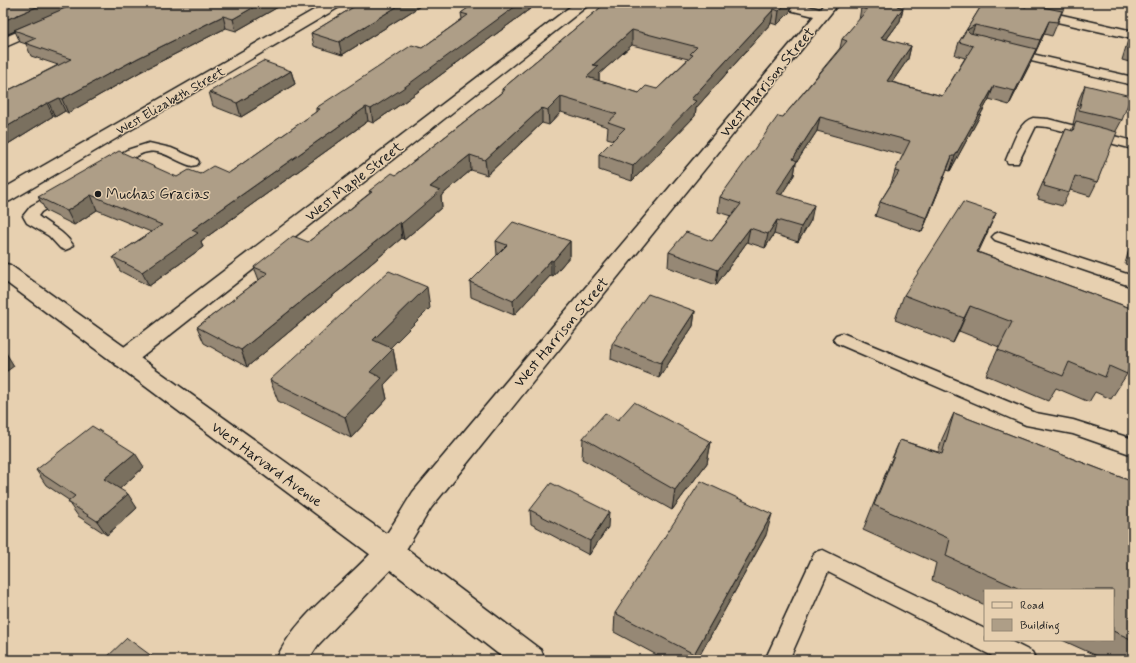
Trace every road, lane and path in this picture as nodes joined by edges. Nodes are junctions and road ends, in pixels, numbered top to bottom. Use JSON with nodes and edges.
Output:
{"nodes":[{"id":1,"x":94,"y":3,"type":"edge"},
{"id":2,"x":336,"y":3,"type":"edge"},
{"id":3,"x":584,"y":3,"type":"edge"},
{"id":4,"x":778,"y":3,"type":"edge"},
{"id":5,"x":828,"y":8,"type":"edge"},
{"id":6,"x":1020,"y":10,"type":"edge"},
{"id":7,"x":1133,"y":35,"type":"edge"},
{"id":8,"x":3,"y":44,"type":"edge"},
{"id":9,"x":1001,"y":50,"type":"edge"},
{"id":10,"x":1133,"y":81,"type":"edge"},
{"id":11,"x":1133,"y":145,"type":"edge"},
{"id":12,"x":1013,"y":160,"type":"dead end"},
{"id":13,"x":192,"y":162,"type":"dead end"},
{"id":14,"x":95,"y":174,"type":"edge"},
{"id":15,"x":75,"y":186,"type":"edge"},
{"id":16,"x":3,"y":197,"type":"edge"},
{"id":17,"x":1000,"y":237,"type":"dead end"},
{"id":18,"x":65,"y":245,"type":"dead end"},
{"id":19,"x":3,"y":270,"type":"edge"},
{"id":20,"x":1133,"y":282,"type":"edge"},
{"id":21,"x":842,"y":339,"type":"dead end"},
{"id":22,"x":124,"y":359,"type":"junction"},
{"id":23,"x":1133,"y":447,"type":"edge"},
{"id":24,"x":389,"y":552,"type":"junction"},
{"id":25,"x":984,"y":640,"type":"edge"},
{"id":26,"x":986,"y":641,"type":"edge"},
{"id":27,"x":291,"y":660,"type":"edge"},
{"id":28,"x":530,"y":660,"type":"edge"},
{"id":29,"x":778,"y":660,"type":"edge"},
{"id":30,"x":1024,"y":660,"type":"edge"}],
"edges":[{"from":1,"to":8,"type":"street"},
{"from":2,"to":16,"type":"street","name":"West Elizabeth Street"},
{"from":3,"to":22,"type":"street","name":"West Maple Street"},
{"from":4,"to":5,"type":"street"},
{"from":5,"to":24,"type":"street","name":"West Harrison Street"},
{"from":6,"to":7,"type":"street"},
{"from":9,"to":10,"type":"lane"},
{"from":11,"to":12,"type":"lane"},
{"from":13,"to":14,"type":"lane"},
{"from":15,"to":18,"type":"lane"},
{"from":17,"to":20,"type":"lane"},
{"from":19,"to":22,"type":"street","name":"West Harvard Avenue"},
{"from":21,"to":23,"type":"lane"},
{"from":22,"to":24,"type":"street","name":"West Harvard Avenue"},
{"from":24,"to":27,"type":"street","name":"West Harrison Street"},
{"from":24,"to":28,"type":"street","name":"West Harvard Avenue"},
{"from":25,"to":29,"type":"lane"},
{"from":26,"to":30,"type":"lane"}]}
